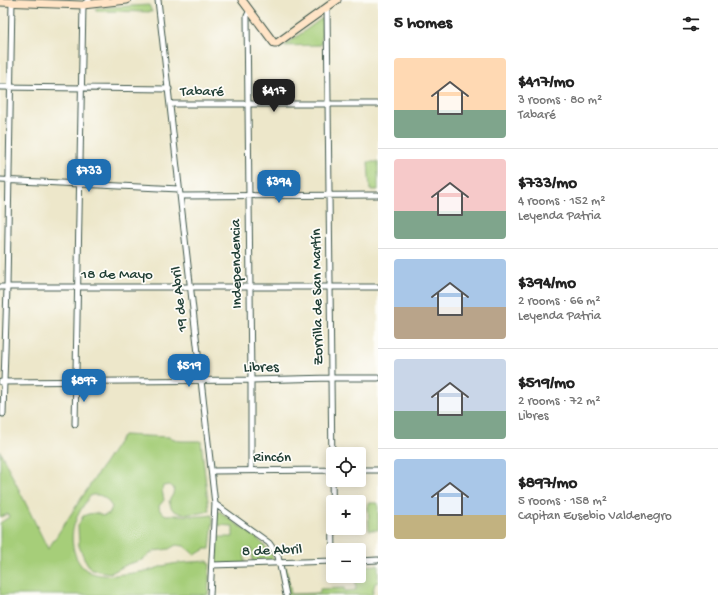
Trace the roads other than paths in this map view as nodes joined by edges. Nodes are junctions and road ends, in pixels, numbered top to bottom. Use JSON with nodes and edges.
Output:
{"nodes":[{"id":1,"x":127,"y":0,"type":"edge"},
{"id":2,"x":158,"y":0,"type":"edge"},
{"id":3,"x":242,"y":0,"type":"edge"},
{"id":4,"x":336,"y":0,"type":"edge"},
{"id":5,"x":12,"y":1,"type":"edge"},
{"id":6,"x":0,"y":2,"type":"edge"},
{"id":7,"x":86,"y":2,"type":"edge"},
{"id":8,"x":327,"y":8,"type":"junction"},
{"id":9,"x":250,"y":10,"type":"junction"},
{"id":10,"x":0,"y":87,"type":"edge"},
{"id":11,"x":11,"y":87,"type":"junction"},
{"id":12,"x":82,"y":88,"type":"junction"},
{"id":13,"x":169,"y":90,"type":"junction"},
{"id":14,"x":171,"y":104,"type":"junction"},
{"id":15,"x":248,"y":104,"type":"junction"},
{"id":16,"x":328,"y":104,"type":"junction"},
{"id":17,"x":378,"y":104,"type":"edge"},
{"id":18,"x":0,"y":180,"type":"edge"},
{"id":19,"x":9,"y":180,"type":"junction"},
{"id":20,"x":79,"y":184,"type":"junction"},
{"id":21,"x":179,"y":189,"type":"junction"},
{"id":22,"x":378,"y":195,"type":"edge"},
{"id":23,"x":181,"y":196,"type":"junction"},
{"id":24,"x":248,"y":196,"type":"junction"},
{"id":25,"x":329,"y":196,"type":"junction"},
{"id":26,"x":0,"y":287,"type":"edge"},
{"id":27,"x":7,"y":287,"type":"junction"},
{"id":28,"x":191,"y":287,"type":"junction"},
{"id":29,"x":250,"y":287,"type":"junction"},
{"id":30,"x":330,"y":287,"type":"junction"},
{"id":31,"x":378,"y":287,"type":"edge"},
{"id":32,"x":77,"y":288,"type":"junction"},
{"id":33,"x":331,"y":378,"type":"junction"},
{"id":34,"x":378,"y":378,"type":"edge"},
{"id":35,"x":201,"y":380,"type":"junction"},
{"id":36,"x":251,"y":380,"type":"junction"},
{"id":37,"x":75,"y":381,"type":"junction"},
{"id":38,"x":2,"y":382,"type":"edge"},
{"id":39,"x":3,"y":414,"type":"dead end"},
{"id":40,"x":75,"y":424,"type":"dead end"},
{"id":41,"x":332,"y":447,"type":"edge"},
{"id":42,"x":250,"y":470,"type":"junction"},
{"id":43,"x":326,"y":470,"type":"edge"},
{"id":44,"x":366,"y":470,"type":"edge"},
{"id":45,"x":378,"y":470,"type":"edge"},
{"id":46,"x":212,"y":471,"type":"junction"},
{"id":47,"x":332,"y":487,"type":"edge"},
{"id":48,"x":215,"y":504,"type":"junction"},
{"id":49,"x":333,"y":543,"type":"edge"},
{"id":50,"x":378,"y":560,"type":"edge"},
{"id":51,"x":326,"y":561,"type":"edge"},
{"id":52,"x":366,"y":561,"type":"edge"},
{"id":53,"x":280,"y":563,"type":"junction"},
{"id":54,"x":212,"y":565,"type":"junction"},
{"id":55,"x":210,"y":595,"type":"edge"},
{"id":56,"x":286,"y":595,"type":"edge"}],
"edges":[{"from":1,"to":7,"type":"street"},
{"from":2,"to":13,"type":"street","name":"19 de Abril"},
{"from":3,"to":9,"type":"street"},
{"from":4,"to":8,"type":"street"},
{"from":5,"to":6,"type":"street"},
{"from":5,"to":7,"type":"street"},
{"from":5,"to":11,"type":"street"},
{"from":7,"to":12,"type":"street"},
{"from":8,"to":9,"type":"street"},
{"from":8,"to":16,"type":"street","name":"Zorrilla de San Martín"},
{"from":9,"to":15,"type":"street","name":"Independencia"},
{"from":10,"to":11,"type":"street"},
{"from":11,"to":12,"type":"street"},
{"from":11,"to":19,"type":"street"},
{"from":12,"to":13,"type":"street"},
{"from":12,"to":20,"type":"street"},
{"from":13,"to":14,"type":"street","name":"19 de Abril"},
{"from":14,"to":15,"type":"street","name":"Tabaré"},
{"from":14,"to":21,"type":"street","name":"19 de Abril"},
{"from":15,"to":16,"type":"street","name":"Tabaré"},
{"from":15,"to":24,"type":"street","name":"Independencia"},
{"from":16,"to":17,"type":"street","name":"Tabaré"},
{"from":16,"to":25,"type":"street","name":"Zorrilla de San Martín"},
{"from":18,"to":19,"type":"street"},
{"from":19,"to":20,"type":"street"},
{"from":19,"to":27,"type":"street"},
{"from":20,"to":21,"type":"street"},
{"from":20,"to":32,"type":"street"},
{"from":21,"to":23,"type":"street","name":"19 de Abril"},
{"from":22,"to":25,"type":"street"},
{"from":23,"to":24,"type":"street"},
{"from":23,"to":28,"type":"street","name":"19 de Abril"},
{"from":24,"to":25,"type":"street"},
{"from":24,"to":29,"type":"street","name":"Independencia"},
{"from":25,"to":30,"type":"street","name":"Zorrilla de San Martín"},
{"from":26,"to":27,"type":"street","name":"18 de Mayo"},
{"from":27,"to":32,"type":"street","name":"18 de Mayo"},
{"from":27,"to":38,"type":"street"},
{"from":28,"to":29,"type":"street","name":"18 de Mayo"},
{"from":28,"to":32,"type":"street","name":"18 de Mayo"},
{"from":28,"to":35,"type":"street","name":"19 de Abril"},
{"from":29,"to":30,"type":"street","name":"18 de Mayo"},
{"from":29,"to":36,"type":"street","name":"Independencia"},
{"from":30,"to":31,"type":"street","name":"18 de Mayo"},
{"from":30,"to":33,"type":"street","name":"Zorrilla de San Martín"},
{"from":32,"to":37,"type":"street"},
{"from":33,"to":34,"type":"street","name":"Libres"},
{"from":33,"to":36,"type":"street","name":"Libres"},
{"from":33,"to":41,"type":"street","name":"Zorrilla de San Martín"},
{"from":35,"to":36,"type":"street","name":"Libres"},
{"from":35,"to":37,"type":"street","name":"Libres"},
{"from":35,"to":46,"type":"street","name":"19 de Abril"},
{"from":36,"to":42,"type":"street","name":"Independencia"},
{"from":37,"to":38,"type":"street","name":"Libres"},
{"from":37,"to":40,"type":"street"},
{"from":38,"to":39,"type":"street"},
{"from":42,"to":43,"type":"street","name":"Rincón"},
{"from":42,"to":46,"type":"street","name":"Rincón"},
{"from":44,"to":45,"type":"street"},
{"from":46,"to":48,"type":"street","name":"19 de Abril"},
{"from":47,"to":49,"type":"street","name":"Zorrilla de San Martín"},
{"from":48,"to":53,"type":"street"},
{"from":48,"to":54,"type":"street","name":"19 de Abril"},
{"from":50,"to":52,"type":"street"},
{"from":51,"to":53,"type":"street","name":"8 de Abril"},
{"from":53,"to":54,"type":"street","name":"8 de Abril"},
{"from":53,"to":56,"type":"street"},
{"from":54,"to":55,"type":"street","name":"19 de Abril"}]}
